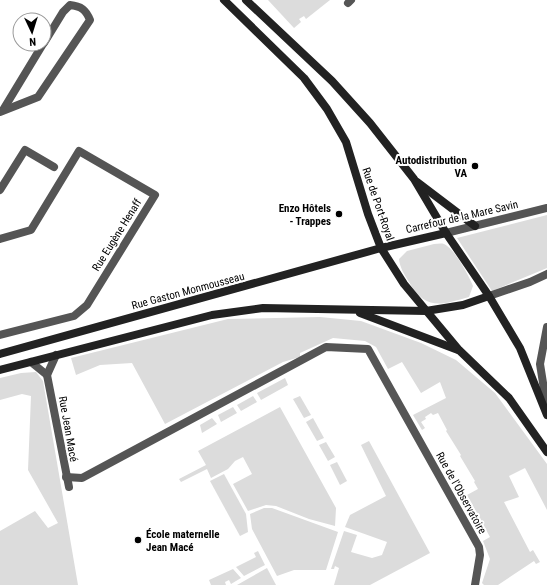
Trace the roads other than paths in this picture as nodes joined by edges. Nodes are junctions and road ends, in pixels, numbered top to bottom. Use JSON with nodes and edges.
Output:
{"nodes":[{"id":1,"x":224,"y":0,"type":"edge"},
{"id":2,"x":246,"y":0,"type":"edge"},
{"id":3,"x":52,"y":30,"type":"edge"},
{"id":4,"x":38,"y":52,"type":"edge"},
{"id":5,"x":2,"y":111,"type":"edge"},
{"id":6,"x":54,"y":168,"type":"dead end"},
{"id":7,"x":414,"y":179,"type":"junction"},
{"id":8,"x":0,"y":190,"type":"edge"},
{"id":9,"x":547,"y":208,"type":"edge"},
{"id":10,"x":475,"y":226,"type":"junction"},
{"id":11,"x":446,"y":233,"type":"junction"},
{"id":12,"x":0,"y":239,"type":"edge"},
{"id":13,"x":381,"y":248,"type":"junction"},
{"id":14,"x":547,"y":274,"type":"edge"},
{"id":15,"x":489,"y":296,"type":"junction"},
{"id":16,"x":354,"y":311,"type":"junction"},
{"id":17,"x":426,"y":311,"type":"junction"},
{"id":18,"x":547,"y":327,"type":"edge"},
{"id":19,"x":0,"y":335,"type":"edge"},
{"id":20,"x":459,"y":350,"type":"junction"},
{"id":21,"x":0,"y":354,"type":"edge"},
{"id":22,"x":56,"y":355,"type":"junction"},
{"id":23,"x":31,"y":362,"type":"junction"},
{"id":24,"x":0,"y":370,"type":"edge"},
{"id":25,"x":47,"y":375,"type":"junction"},
{"id":26,"x":547,"y":408,"type":"edge"},
{"id":27,"x":547,"y":414,"type":"edge"},
{"id":28,"x":547,"y":452,"type":"edge"},
{"id":29,"x":66,"y":477,"type":"junction"},
{"id":30,"x":68,"y":487,"type":"dead end"},
{"id":31,"x":475,"y":585,"type":"edge"}],
"edges":[{"from":1,"to":13,"type":"main road","name":"Rue de Port-Royal"},
{"from":2,"to":7,"type":"main road"},
{"from":3,"to":5,"type":"street"},
{"from":4,"to":5,"type":"street"},
{"from":6,"to":8,"type":"street"},
{"from":7,"to":10,"type":"main road"},
{"from":7,"to":11,"type":"main road"},
{"from":9,"to":10,"type":"street","name":"Carrefour de la Mare Savin"},
{"from":10,"to":11,"type":"street","name":"Carrefour de la Mare Savin"},
{"from":11,"to":13,"type":"main road","name":"Carrefour de la Mare Savin"},
{"from":11,"to":15,"type":"main road"},
{"from":12,"to":19,"type":"street","name":"Rue Eugène Henaff"},
{"from":13,"to":17,"type":"main road","name":"Rue de Port-Royal"},
{"from":13,"to":21,"type":"main road","name":"Rue Gaston Monmousseau"},
{"from":14,"to":15,"type":"street"},
{"from":15,"to":17,"type":"main road"},
{"from":15,"to":27,"type":"main road"},
{"from":16,"to":17,"type":"main road"},
{"from":16,"to":20,"type":"main road"},
{"from":16,"to":22,"type":"main road"},
{"from":17,"to":20,"type":"main road","name":"Rue de Port-Royal"},
{"from":18,"to":26,"type":"street"},
{"from":20,"to":28,"type":"main road","name":"Rue de Port-Royal"},
{"from":22,"to":23,"type":"main road"},
{"from":22,"to":25,"type":"street"},
{"from":23,"to":24,"type":"main road"},
{"from":23,"to":25,"type":"street"},
{"from":25,"to":29,"type":"street","name":"Rue Jean Macé"},
{"from":29,"to":30,"type":"street","name":"Rue Jean Macé"},
{"from":29,"to":31,"type":"street","name":"Rue de l'Observatoire"}]}
